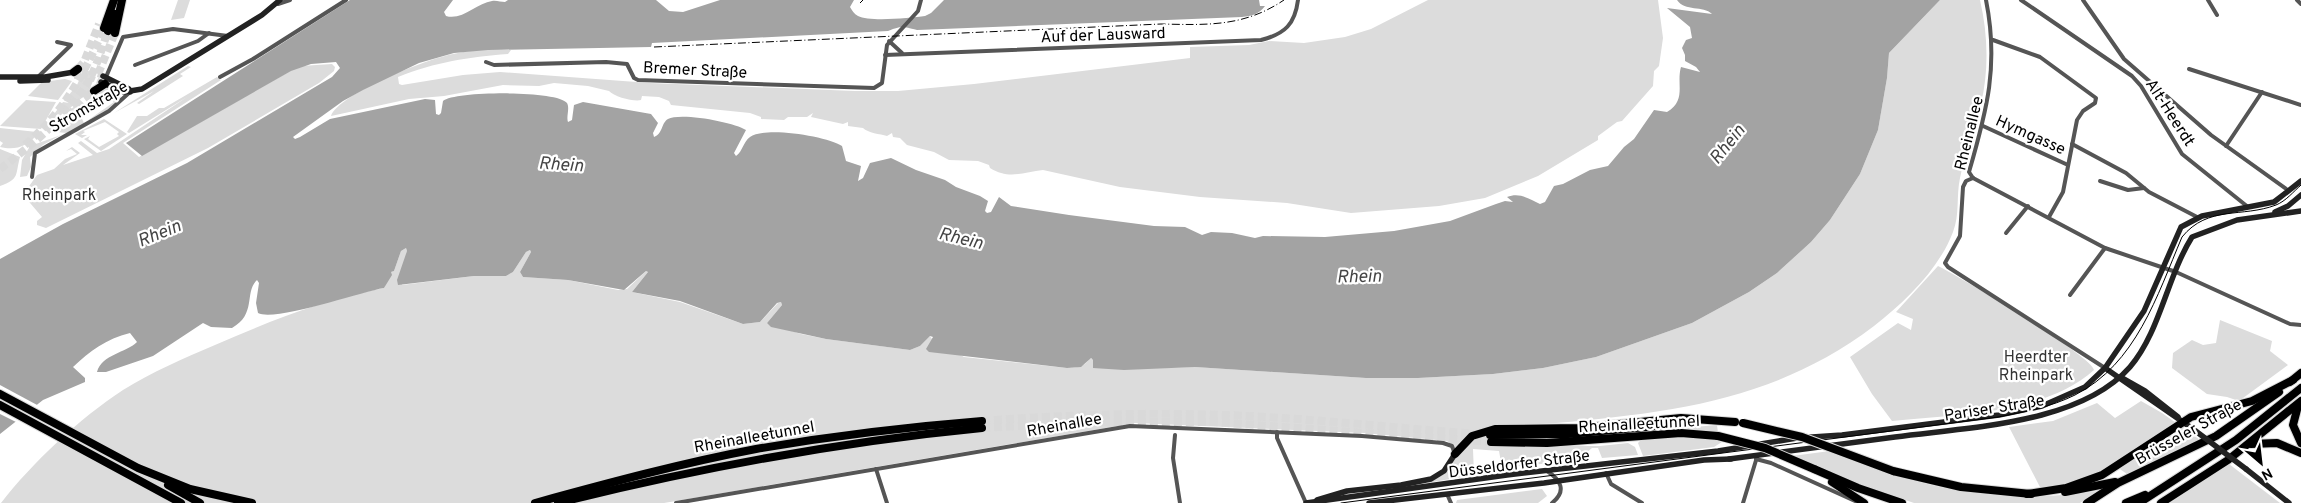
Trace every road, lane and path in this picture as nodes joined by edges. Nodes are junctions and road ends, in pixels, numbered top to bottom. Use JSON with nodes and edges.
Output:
{"nodes":[{"id":1,"x":114,"y":0,"type":"edge"},
{"id":2,"x":121,"y":0,"type":"edge"},
{"id":3,"x":280,"y":0,"type":"edge"},
{"id":4,"x":290,"y":0,"type":"edge"},
{"id":5,"x":346,"y":0,"type":"edge"},
{"id":6,"x":921,"y":0,"type":"edge"},
{"id":7,"x":1298,"y":0,"type":"edge"},
{"id":8,"x":1986,"y":0,"type":"edge"},
{"id":9,"x":2022,"y":0,"type":"edge"},
{"id":10,"x":2083,"y":0,"type":"edge"},
{"id":11,"x":2208,"y":0,"type":"edge"},
{"id":12,"x":2297,"y":0,"type":"edge"},
{"id":13,"x":2301,"y":4,"type":"edge"},
{"id":14,"x":273,"y":6,"type":"junction"},
{"id":15,"x":2217,"y":15,"type":"dead end"},
{"id":16,"x":209,"y":33,"type":"junction"},
{"id":17,"x":228,"y":36,"type":"junction"},
{"id":18,"x":123,"y":37,"type":"joint"},
{"id":19,"x":1994,"y":40,"type":"junction"},
{"id":20,"x":889,"y":41,"type":"junction"},
{"id":21,"x":57,"y":42,"type":"dead end"},
{"id":22,"x":903,"y":54,"type":"junction"},
{"id":23,"x":885,"y":55,"type":"junction"},
{"id":24,"x":486,"y":62,"type":"dead end"},
{"id":25,"x":134,"y":65,"type":"dead end"},
{"id":26,"x":2189,"y":69,"type":"dead end"},
{"id":27,"x":75,"y":73,"type":"tunnel mouth"},
{"id":28,"x":2140,"y":74,"type":"junction"},
{"id":29,"x":2132,"y":76,"type":"junction"},
{"id":30,"x":220,"y":77,"type":"dead end"},
{"id":31,"x":0,"y":79,"type":"edge"},
{"id":32,"x":104,"y":79,"type":"junction"},
{"id":33,"x":36,"y":80,"type":"junction"},
{"id":34,"x":94,"y":91,"type":"tunnel mouth"},
{"id":35,"x":130,"y":92,"type":"junction"},
{"id":36,"x":2262,"y":92,"type":"junction"},
{"id":37,"x":2301,"y":105,"type":"edge"},
{"id":38,"x":1983,"y":126,"type":"junction"},
{"id":39,"x":2072,"y":144,"type":"junction"},
{"id":40,"x":2226,"y":146,"type":"junction"},
{"id":41,"x":2068,"y":165,"type":"junction"},
{"id":42,"x":32,"y":177,"type":"dead end"},
{"id":43,"x":1973,"y":178,"type":"junction"},
{"id":44,"x":2100,"y":181,"type":"dead end"},
{"id":45,"x":2301,"y":181,"type":"edge"},
{"id":46,"x":2144,"y":188,"type":"junction"},
{"id":47,"x":2287,"y":193,"type":"junction"},
{"id":48,"x":2300,"y":197,"type":"edge"},
{"id":49,"x":2272,"y":203,"type":"junction"},
{"id":50,"x":2028,"y":206,"type":"junction"},
{"id":51,"x":2248,"y":207,"type":"junction"},
{"id":52,"x":2301,"y":211,"type":"edge"},
{"id":53,"x":2271,"y":214,"type":"junction"},
{"id":54,"x":2049,"y":217,"type":"junction"},
{"id":55,"x":2199,"y":218,"type":"junction"},
{"id":56,"x":2006,"y":233,"type":"dead end"},
{"id":57,"x":2105,"y":248,"type":"junction"},
{"id":58,"x":2162,"y":268,"type":"junction"},
{"id":59,"x":2176,"y":272,"type":"junction"},
{"id":60,"x":2170,"y":285,"type":"junction"},
{"id":61,"x":2070,"y":295,"type":"dead end"},
{"id":62,"x":2299,"y":326,"type":"edge"},
{"id":63,"x":2105,"y":368,"type":"junction"},
{"id":64,"x":2301,"y":372,"type":"edge"},
{"id":65,"x":2120,"y":377,"type":"junction"},
{"id":66,"x":2293,"y":380,"type":"junction"},
{"id":67,"x":2301,"y":388,"type":"edge"},
{"id":68,"x":0,"y":394,"type":"edge"},
{"id":69,"x":2301,"y":401,"type":"edge"},
{"id":70,"x":0,"y":404,"type":"edge"},
{"id":71,"x":1739,"y":422,"type":"junction"},
{"id":72,"x":2182,"y":422,"type":"junction"},
{"id":73,"x":1276,"y":432,"type":"junction"},
{"id":74,"x":1175,"y":435,"type":"dead end"},
{"id":75,"x":1818,"y":437,"type":"junction"},
{"id":76,"x":1794,"y":441,"type":"junction"},
{"id":77,"x":2301,"y":443,"type":"edge"},
{"id":78,"x":2249,"y":445,"type":"junction"},
{"id":79,"x":1796,"y":449,"type":"junction"},
{"id":80,"x":2301,"y":453,"type":"edge"},
{"id":81,"x":1455,"y":454,"type":"junction"},
{"id":82,"x":1729,"y":459,"type":"junction"},
{"id":83,"x":1756,"y":459,"type":"junction"},
{"id":84,"x":1596,"y":465,"type":"junction"},
{"id":85,"x":138,"y":468,"type":"junction"},
{"id":86,"x":876,"y":469,"type":"junction"},
{"id":87,"x":1814,"y":469,"type":"junction"},
{"id":88,"x":1546,"y":470,"type":"junction"},
{"id":89,"x":1893,"y":471,"type":"joint"},
{"id":90,"x":1606,"y":473,"type":"junction"},
{"id":91,"x":2135,"y":477,"type":"junction"},
{"id":92,"x":1559,"y":481,"type":"junction"},
{"id":93,"x":2165,"y":486,"type":"junction"},
{"id":94,"x":159,"y":492,"type":"junction"},
{"id":95,"x":1447,"y":494,"type":"junction"},
{"id":96,"x":2027,"y":494,"type":"junction"},
{"id":97,"x":2090,"y":500,"type":"edge"},
{"id":98,"x":684,"y":502,"type":"edge"},
{"id":99,"x":1314,"y":502,"type":"edge"},
{"id":100,"x":1899,"y":502,"type":"edge"},
{"id":101,"x":170,"y":503,"type":"edge"},
{"id":102,"x":181,"y":503,"type":"edge"},
{"id":103,"x":200,"y":503,"type":"edge"},
{"id":104,"x":252,"y":503,"type":"edge"},
{"id":105,"x":535,"y":503,"type":"edge"},
{"id":106,"x":558,"y":503,"type":"edge"},
{"id":107,"x":676,"y":503,"type":"edge"},
{"id":108,"x":887,"y":503,"type":"edge"},
{"id":109,"x":1180,"y":503,"type":"edge"},
{"id":110,"x":1306,"y":503,"type":"edge"},
{"id":111,"x":1369,"y":503,"type":"edge"},
{"id":112,"x":1451,"y":503,"type":"edge"},
{"id":113,"x":1552,"y":503,"type":"edge"},
{"id":114,"x":1642,"y":503,"type":"edge"},
{"id":115,"x":1744,"y":503,"type":"edge"},
{"id":116,"x":1863,"y":503,"type":"edge"},
{"id":117,"x":2126,"y":503,"type":"edge"},
{"id":118,"x":2139,"y":503,"type":"edge"},
{"id":119,"x":2161,"y":503,"type":"edge"},
{"id":120,"x":2289,"y":503,"type":"edge"}],
"edges":[{"from":1,"to":2,"type":"highway"},
{"from":3,"to":14,"type":"main road","name":"Stromstraße"},
{"from":4,"to":14,"type":"street"},
{"from":5,"to":30,"type":"street"},
{"from":6,"to":20,"type":"street"},
{"from":7,"to":22,"type":"street","name":"Auf der Lausward"},
{"from":8,"to":19,"type":"street","name":"Rheinallee"},
{"from":9,"to":29,"type":"street","name":"Alt-Heerdt"},
{"from":10,"to":28,"type":"street"},
{"from":11,"to":15,"type":"street"},
{"from":12,"to":13,"type":"street"},
{"from":14,"to":17,"type":"main road","name":"Stromstraße"},
{"from":16,"to":17,"type":"street"},
{"from":16,"to":18,"type":"street"},
{"from":16,"to":25,"type":"street"},
{"from":17,"to":35,"type":"main road","name":"Stromstraße"},
{"from":18,"to":32,"type":"street"},
{"from":19,"to":38,"type":"street","name":"Rheinallee"},
{"from":19,"to":39,"type":"street"},
{"from":20,"to":22,"type":"street"},
{"from":20,"to":23,"type":"street"},
{"from":21,"to":33,"type":"street"},
{"from":22,"to":23,"type":"street","name":"Auf der Lausward"},
{"from":23,"to":24,"type":"street","name":"Bremer Straße"},
{"from":26,"to":36,"type":"street"},
{"from":27,"to":33,"type":"main road"},
{"from":28,"to":29,"type":"street"},
{"from":28,"to":40,"type":"street"},
{"from":29,"to":51,"type":"street","name":"Alt-Heerdt"},
{"from":31,"to":33,"type":"main road"},
{"from":32,"to":34,"type":"highway"},
{"from":32,"to":35,"type":"main road"},
{"from":35,"to":42,"type":"street","name":"Stromstraße"},
{"from":36,"to":37,"type":"street"},
{"from":36,"to":40,"type":"street"},
{"from":38,"to":41,"type":"street","name":"Hymgasse"},
{"from":38,"to":43,"type":"street","name":"Rheinallee"},
{"from":39,"to":41,"type":"street"},
{"from":39,"to":46,"type":"street"},
{"from":40,"to":47,"type":"street"},
{"from":41,"to":54,"type":"street"},
{"from":43,"to":50,"type":"street"},
{"from":43,"to":63,"type":"street","name":"Rheinallee"},
{"from":44,"to":46,"type":"street"},
{"from":45,"to":47,"type":"main road"},
{"from":46,"to":55,"type":"street"},
{"from":47,"to":48,"type":"main road"},
{"from":47,"to":49,"type":"main road"},
{"from":48,"to":53,"type":"main road"},
{"from":49,"to":51,"type":"main road"},
{"from":49,"to":53,"type":"main road"},
{"from":50,"to":54,"type":"street"},
{"from":50,"to":56,"type":"street"},
{"from":51,"to":55,"type":"main road"},
{"from":52,"to":53,"type":"main road"},
{"from":53,"to":59,"type":"main road","name":"Pariser Straße"},
{"from":54,"to":57,"type":"street"},
{"from":55,"to":58,"type":"main road","name":"Pariser Straße"},
{"from":57,"to":58,"type":"street"},
{"from":57,"to":61,"type":"street"},
{"from":58,"to":59,"type":"street"},
{"from":58,"to":60,"type":"street"},
{"from":58,"to":63,"type":"main road","name":"Pariser Straße"},
{"from":59,"to":60,"type":"main road","name":"Pariser Straße"},
{"from":59,"to":62,"type":"street"},
{"from":60,"to":65,"type":"main road","name":"Pariser Straße"},
{"from":63,"to":65,"type":"main road"},
{"from":63,"to":75,"type":"main road","name":"Pariser Straße"},
{"from":64,"to":66,"type":"highway","name":"Brüsseler Straße"},
{"from":65,"to":72,"type":"main road"},
{"from":65,"to":79,"type":"main road","name":"Pariser Straße"},
{"from":66,"to":72,"type":"highway"},
{"from":66,"to":91,"type":"highway","name":"Brüsseler Straße"},
{"from":67,"to":93,"type":"highway","name":"Brüsseler Straße"},
{"from":68,"to":85,"type":"highway"},
{"from":69,"to":77,"type":"highway"},
{"from":69,"to":78,"type":"highway"},
{"from":70,"to":94,"type":"highway"},
{"from":71,"to":81,"type":"highway"},
{"from":71,"to":87,"type":"highway","name":"Rheinalleetunnel","bridge":true},
{"from":71,"to":89,"type":"highway","name":"Rheinalleetunnel","bridge":true},
{"from":72,"to":96,"type":"highway"},
{"from":72,"to":120,"type":"main road","bridge":true},
{"from":73,"to":81,"type":"street","name":"Rheinallee"},
{"from":73,"to":86,"type":"street","name":"Rheinallee"},
{"from":73,"to":110,"type":"street"},
{"from":74,"to":109,"type":"street"},
{"from":75,"to":76,"type":"main road","name":"Pariser Straße"},
{"from":75,"to":84,"type":"main road","name":"Pariser Straße"},
{"from":76,"to":79,"type":"main road"},
{"from":76,"to":83,"type":"main road","name":"Pariser Straße"},
{"from":78,"to":80,"type":"highway"},
{"from":78,"to":119,"type":"highway"},
{"from":79,"to":83,"type":"main road","name":"Pariser Straße"},
{"from":81,"to":99,"type":"main road","name":"Düsseldorfer Straße"},
{"from":82,"to":83,"type":"main road","name":"Pariser Straße"},
{"from":82,"to":83,"type":"main road","name":"Pariser Straße"},
{"from":82,"to":90,"type":"main road","name":"Pariser Straße"},
{"from":83,"to":115,"type":"street"},
{"from":83,"to":116,"type":"street"},
{"from":84,"to":88,"type":"main road","name":"Düsseldorfer Straße"},
{"from":84,"to":90,"type":"main road","name":"Düsseldorfer Straße"},
{"from":85,"to":103,"type":"highway"},
{"from":85,"to":104,"type":"highway"},
{"from":86,"to":98,"type":"street","name":"Rheinallee"},
{"from":86,"to":108,"type":"street"},
{"from":87,"to":100,"type":"highway","name":"Rheinalleetunnel"},
{"from":87,"to":116,"type":"highway"},
{"from":88,"to":92,"type":"street"},
{"from":88,"to":99,"type":"main road","name":"Düsseldorfer Straße"},
{"from":89,"to":96,"type":"highway","name":"Brüsseler Straße"},
{"from":90,"to":92,"type":"main road","name":"Düsseldorfer Straße"},
{"from":90,"to":114,"type":"street"},
{"from":91,"to":96,"type":"highway","name":"Brüsseler Straße"},
{"from":91,"to":97,"type":"highway","name":"Brüsseler Straße"},
{"from":92,"to":95,"type":"main road","name":"Düsseldorfer Straße"},
{"from":92,"to":113,"type":"street"},
{"from":93,"to":117,"type":"highway","name":"Brüsseler Straße"},
{"from":93,"to":118,"type":"highway","name":"Brüsseler Straße"},
{"from":94,"to":101,"type":"highway"},
{"from":94,"to":102,"type":"highway"},
{"from":95,"to":111,"type":"main road","name":"Düsseldorfer Straße"},
{"from":95,"to":112,"type":"street"},
{"from":98,"to":107,"type":"street","name":"Rheinallee"},
{"from":99,"to":110,"type":"main road","name":"Düsseldorfer Straße"},
{"from":105,"to":106,"type":"highway","name":"Rheinalleetunnel"}]}
